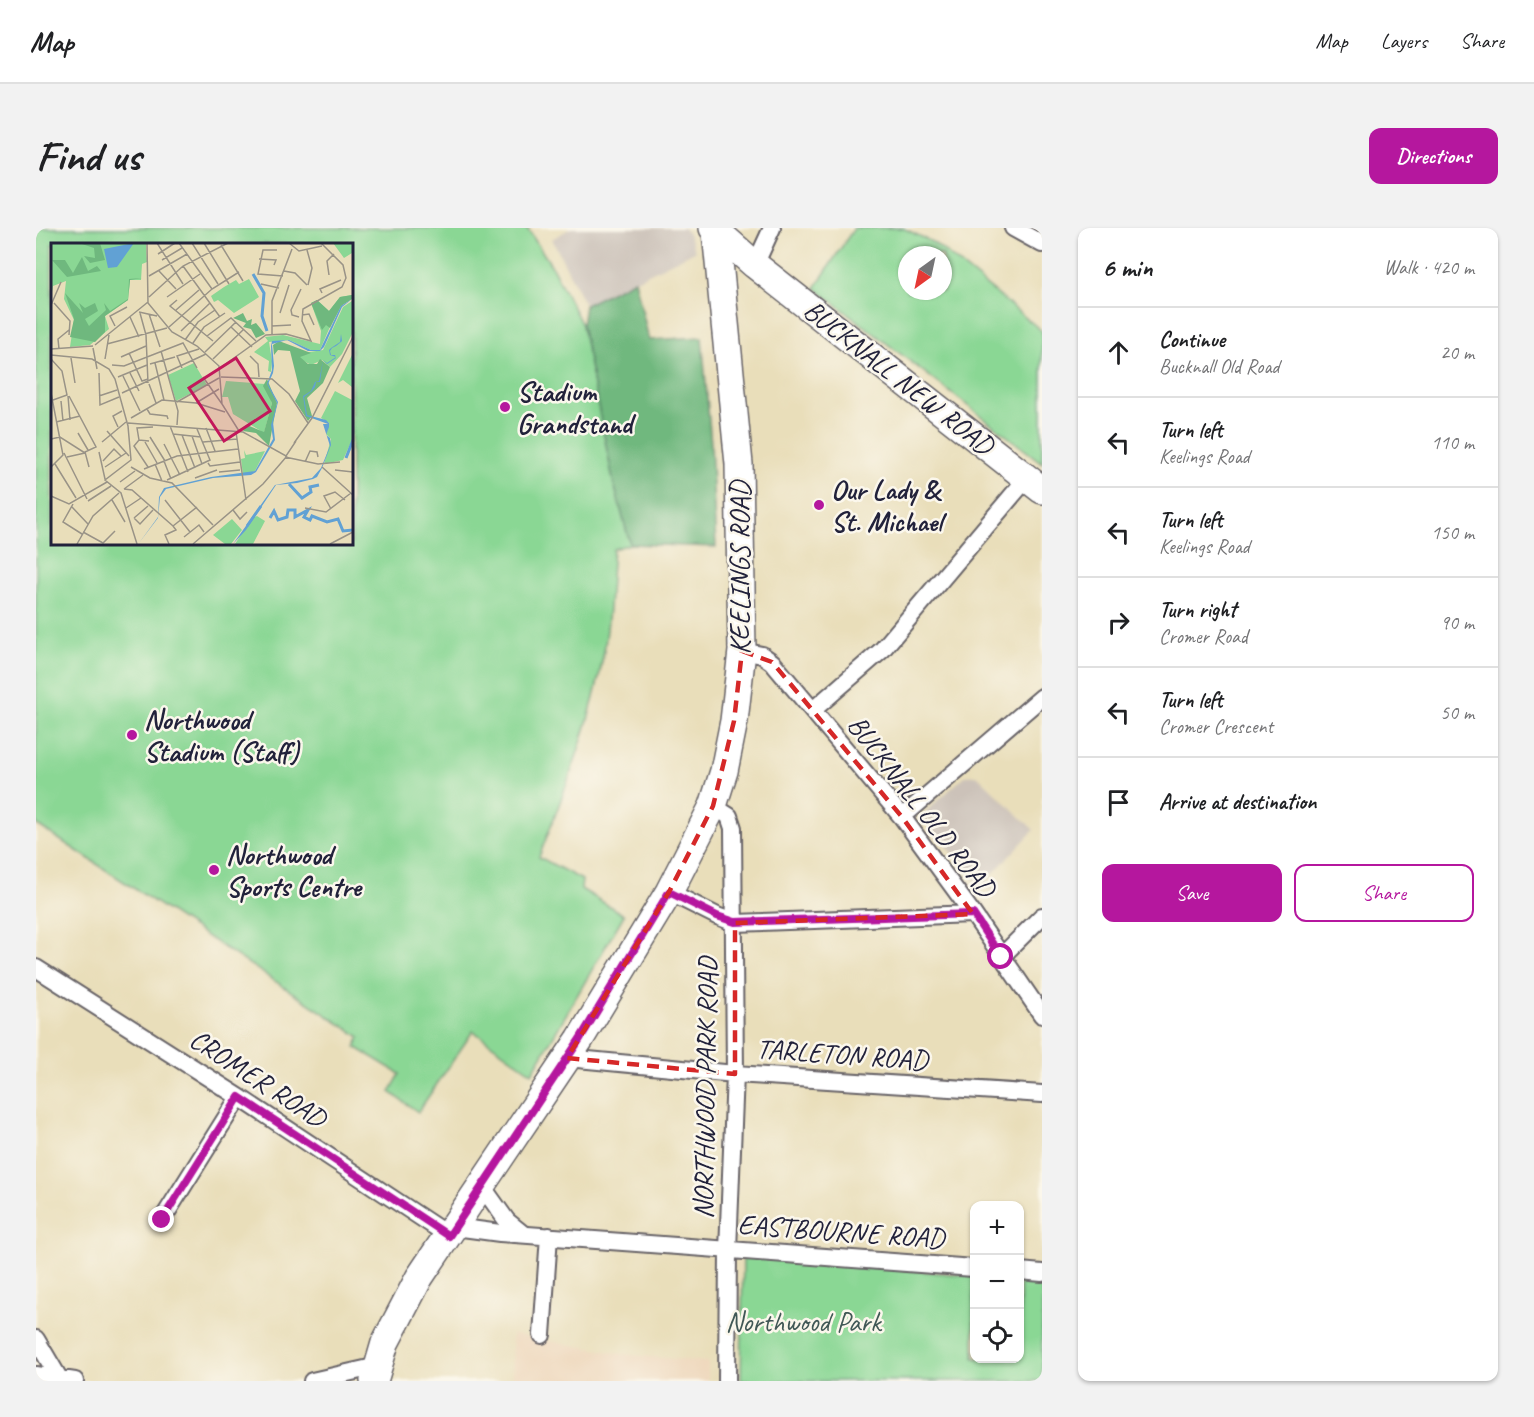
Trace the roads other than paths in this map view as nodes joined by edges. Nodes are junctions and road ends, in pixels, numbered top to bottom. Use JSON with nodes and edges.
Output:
{"nodes":[{"id":1,"x":772,"y":228,"type":"edge"},
{"id":2,"x":1013,"y":228,"type":"edge"},
{"id":3,"x":715,"y":230,"type":"edge"},
{"id":4,"x":1042,"y":244,"type":"edge"},
{"id":5,"x":755,"y":265,"type":"junction"},
{"id":6,"x":1034,"y":484,"type":"edge"},
{"id":7,"x":742,"y":651,"type":"junction"},
{"id":8,"x":1042,"y":697,"type":"edge"},
{"id":9,"x":813,"y":710,"type":"junction"},
{"id":10,"x":713,"y":806,"type":"junction"},
{"id":11,"x":902,"y":817,"type":"junction"},
{"id":12,"x":669,"y":892,"type":"junction"},
{"id":13,"x":973,"y":914,"type":"junction"},
{"id":14,"x":1042,"y":916,"type":"edge"},
{"id":15,"x":735,"y":922,"type":"junction"},
{"id":16,"x":1001,"y":957,"type":"junction"},
{"id":17,"x":36,"y":968,"type":"edge"},
{"id":18,"x":1042,"y":1015,"type":"edge"},
{"id":19,"x":567,"y":1058,"type":"junction"},
{"id":20,"x":735,"y":1074,"type":"junction"},
{"id":21,"x":1042,"y":1094,"type":"edge"},
{"id":22,"x":239,"y":1097,"type":"junction"},
{"id":23,"x":482,"y":1186,"type":"junction"},
{"id":24,"x":162,"y":1220,"type":"dead end"},
{"id":25,"x":503,"y":1227,"type":"junction"},
{"id":26,"x":452,"y":1231,"type":"junction"},
{"id":27,"x":549,"y":1236,"type":"junction"},
{"id":28,"x":728,"y":1250,"type":"junction"},
{"id":29,"x":970,"y":1268,"type":"edge"},
{"id":30,"x":1024,"y":1271,"type":"edge"},
{"id":31,"x":1042,"y":1273,"type":"edge"},
{"id":32,"x":542,"y":1335,"type":"dead end"},
{"id":33,"x":36,"y":1339,"type":"edge"},
{"id":34,"x":376,"y":1374,"type":"edge"},
{"id":35,"x":36,"y":1375,"type":"edge"},
{"id":36,"x":67,"y":1380,"type":"edge"},
{"id":37,"x":312,"y":1381,"type":"edge"},
{"id":38,"x":727,"y":1381,"type":"edge"}],
"edges":[{"from":1,"to":5,"type":"street"},
{"from":2,"to":4,"type":"street"},
{"from":3,"to":5,"type":"main road","name":"BUCKNALL NEW ROAD"},
{"from":3,"to":7,"type":"main road","name":"KEELINGS ROAD"},
{"from":5,"to":6,"type":"main road","name":"BUCKNALL NEW ROAD"},
{"from":6,"to":9,"type":"street"},
{"from":7,"to":9,"type":"street","name":"BUCKNALL OLD ROAD"},
{"from":7,"to":10,"type":"main road","name":"KEELINGS ROAD"},
{"from":8,"to":11,"type":"street"},
{"from":9,"to":11,"type":"street","name":"BUCKNALL OLD ROAD"},
{"from":10,"to":12,"type":"main road","name":"KEELINGS ROAD"},
{"from":10,"to":15,"type":"street","name":"NORTHWOOD PARK ROAD"},
{"from":11,"to":13,"type":"street","name":"BUCKNALL OLD ROAD"},
{"from":12,"to":15,"type":"street"},
{"from":12,"to":19,"type":"main road","name":"KEELINGS ROAD"},
{"from":13,"to":15,"type":"street"},
{"from":13,"to":16,"type":"street","name":"BUCKNALL OLD ROAD"},
{"from":14,"to":16,"type":"street"},
{"from":15,"to":20,"type":"street","name":"NORTHWOOD PARK ROAD"},
{"from":16,"to":18,"type":"street","name":"BUCKNALL OLD ROAD"},
{"from":17,"to":22,"type":"street","name":"CROMER ROAD"},
{"from":19,"to":20,"type":"street","name":"TARLETON ROAD"},
{"from":19,"to":23,"type":"main road","name":"KEELINGS ROAD"},
{"from":20,"to":21,"type":"street","name":"TARLETON ROAD"},
{"from":20,"to":28,"type":"street","name":"NORTHWOOD PARK ROAD"},
{"from":22,"to":24,"type":"street"},
{"from":22,"to":26,"type":"street","name":"CROMER ROAD"},
{"from":23,"to":25,"type":"street"},
{"from":23,"to":26,"type":"main road","name":"KEELINGS ROAD"},
{"from":25,"to":26,"type":"street","name":"EASTBOURNE ROAD"},
{"from":25,"to":27,"type":"street","name":"EASTBOURNE ROAD"},
{"from":26,"to":34,"type":"main road","name":"KEELINGS ROAD"},
{"from":27,"to":28,"type":"street","name":"EASTBOURNE ROAD"},
{"from":27,"to":32,"type":"street"},
{"from":28,"to":29,"type":"street","name":"EASTBOURNE ROAD"},
{"from":28,"to":38,"type":"street","name":"NORTHWOOD PARK ROAD"},
{"from":30,"to":31,"type":"street"},
{"from":33,"to":36,"type":"street"},
{"from":34,"to":37,"type":"street"},
{"from":35,"to":36,"type":"street"}]}
